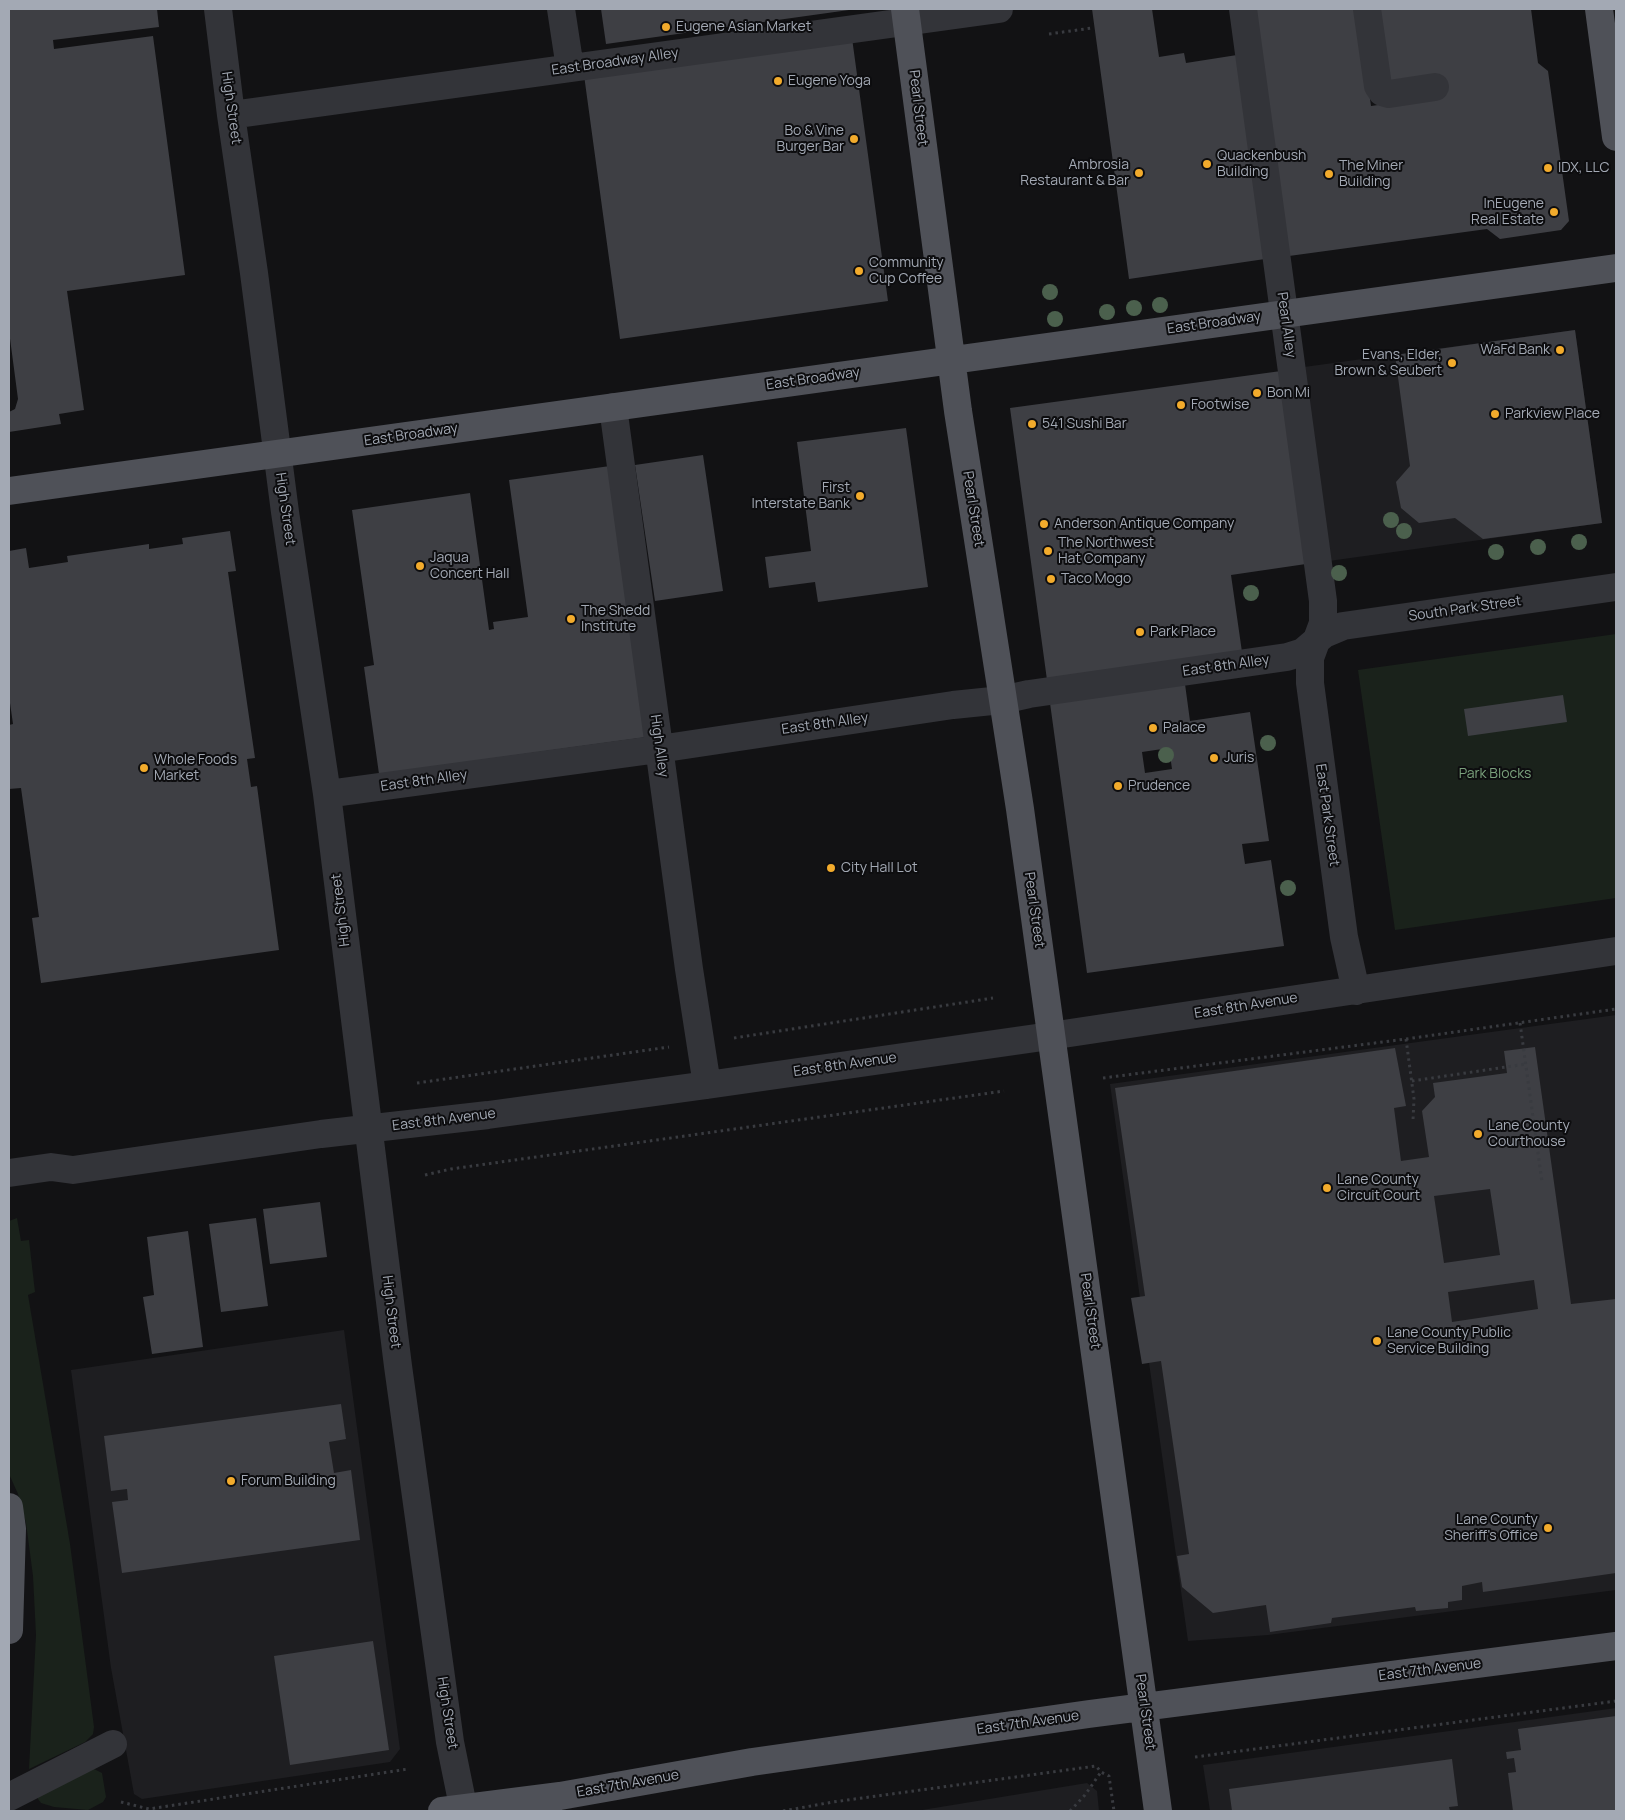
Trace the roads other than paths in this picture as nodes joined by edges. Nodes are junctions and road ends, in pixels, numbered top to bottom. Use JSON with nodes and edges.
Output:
{"nodes":[{"id":1,"x":218,"y":9,"type":"edge"},
{"id":2,"x":561,"y":9,"type":"edge"},
{"id":3,"x":999,"y":9,"type":"edge"},
{"id":4,"x":1243,"y":9,"type":"edge"},
{"id":5,"x":1367,"y":9,"type":"edge"},
{"id":6,"x":1598,"y":9,"type":"edge"},
{"id":7,"x":906,"y":15,"type":"edge"},
{"id":8,"x":570,"y":68,"type":"junction"},
{"id":9,"x":1435,"y":87,"type":"dead end"},
{"id":10,"x":231,"y":115,"type":"junction"},
{"id":11,"x":1616,"y":137,"type":"edge"},
{"id":12,"x":1616,"y":268,"type":"edge"},
{"id":13,"x":1284,"y":313,"type":"junction"},
{"id":14,"x":951,"y":360,"type":"junction"},
{"id":15,"x":613,"y":408,"type":"junction"},
{"id":16,"x":278,"y":454,"type":"junction"},
{"id":17,"x":9,"y":490,"type":"edge"},
{"id":18,"x":1616,"y":587,"type":"edge"},
{"id":19,"x":1318,"y":640,"type":"junction"},
{"id":20,"x":1002,"y":700,"type":"junction"},
{"id":21,"x":659,"y":749,"type":"junction"},
{"id":22,"x":327,"y":794,"type":"junction"},
{"id":23,"x":1616,"y":951,"type":"edge"},
{"id":24,"x":1356,"y":991,"type":"junction"},
{"id":25,"x":1050,"y":1036,"type":"junction"},
{"id":26,"x":708,"y":1085,"type":"junction"},
{"id":27,"x":368,"y":1129,"type":"junction"},
{"id":28,"x":73,"y":1170,"type":"junction"},
{"id":29,"x":9,"y":1173,"type":"edge"},
{"id":30,"x":9,"y":1191,"type":"edge"},
{"id":31,"x":9,"y":1507,"type":"edge"},
{"id":32,"x":9,"y":1612,"type":"edge"},
{"id":33,"x":9,"y":1630,"type":"edge"},
{"id":34,"x":1616,"y":1646,"type":"edge"},
{"id":35,"x":1144,"y":1707,"type":"junction"},
{"id":36,"x":113,"y":1744,"type":"dead end"},
{"id":37,"x":9,"y":1797,"type":"edge"},
{"id":38,"x":456,"y":1810,"type":"edge"},
{"id":39,"x":1158,"y":1811,"type":"edge"}],
"edges":[{"from":1,"to":10,"type":"street","name":"High Street"},
{"from":2,"to":8,"type":"street"},
{"from":3,"to":7,"type":"street","name":"East Broadway Alley"},
{"from":4,"to":13,"type":"street","name":"Pearl Alley"},
{"from":5,"to":9,"type":"street"},
{"from":6,"to":11,"type":"main road"},
{"from":7,"to":8,"type":"street","name":"East Broadway Alley"},
{"from":7,"to":14,"type":"main road","name":"Pearl Street"},
{"from":8,"to":10,"type":"street","name":"East Broadway Alley"},
{"from":10,"to":16,"type":"street","name":"High Street"},
{"from":12,"to":13,"type":"main road","name":"East Broadway"},
{"from":13,"to":14,"type":"main road","name":"East Broadway"},
{"from":13,"to":19,"type":"street","name":"Pearl Alley"},
{"from":14,"to":15,"type":"main road","name":"East Broadway"},
{"from":14,"to":20,"type":"main road","name":"Pearl Street"},
{"from":15,"to":16,"type":"main road","name":"East Broadway"},
{"from":15,"to":21,"type":"street","name":"High Alley"},
{"from":16,"to":17,"type":"main road","name":"East Broadway"},
{"from":16,"to":22,"type":"street","name":"High Street"},
{"from":18,"to":19,"type":"street","name":"South Park Street"},
{"from":19,"to":20,"type":"street","name":"East 8th Alley"},
{"from":19,"to":24,"type":"street","name":"East Park Street"},
{"from":20,"to":21,"type":"street","name":"East 8th Alley"},
{"from":20,"to":25,"type":"main road","name":"Pearl Street"},
{"from":21,"to":22,"type":"street","name":"East 8th Alley"},
{"from":21,"to":26,"type":"street","name":"High Alley"},
{"from":22,"to":27,"type":"street","name":"High Street"},
{"from":23,"to":24,"type":"street","name":"East 8th Avenue"},
{"from":24,"to":25,"type":"street","name":"East 8th Avenue"},
{"from":25,"to":26,"type":"street","name":"East 8th Avenue"},
{"from":25,"to":35,"type":"main road","name":"Pearl Street"},
{"from":26,"to":27,"type":"street","name":"East 8th Avenue"},
{"from":27,"to":28,"type":"street","name":"East 8th Avenue"},
{"from":27,"to":38,"type":"street","name":"High Street"},
{"from":28,"to":29,"type":"street","name":"East 8th Avenue"},
{"from":28,"to":30,"type":"street","name":"East 8th Avenue"},
{"from":31,"to":32,"type":"main road"},
{"from":32,"to":33,"type":"main road"},
{"from":34,"to":35,"type":"main road","name":"East 7th Avenue"},
{"from":35,"to":38,"type":"main road","name":"East 7th Avenue"},
{"from":35,"to":39,"type":"main road","name":"Pearl Street"},
{"from":36,"to":37,"type":"street"}]}
